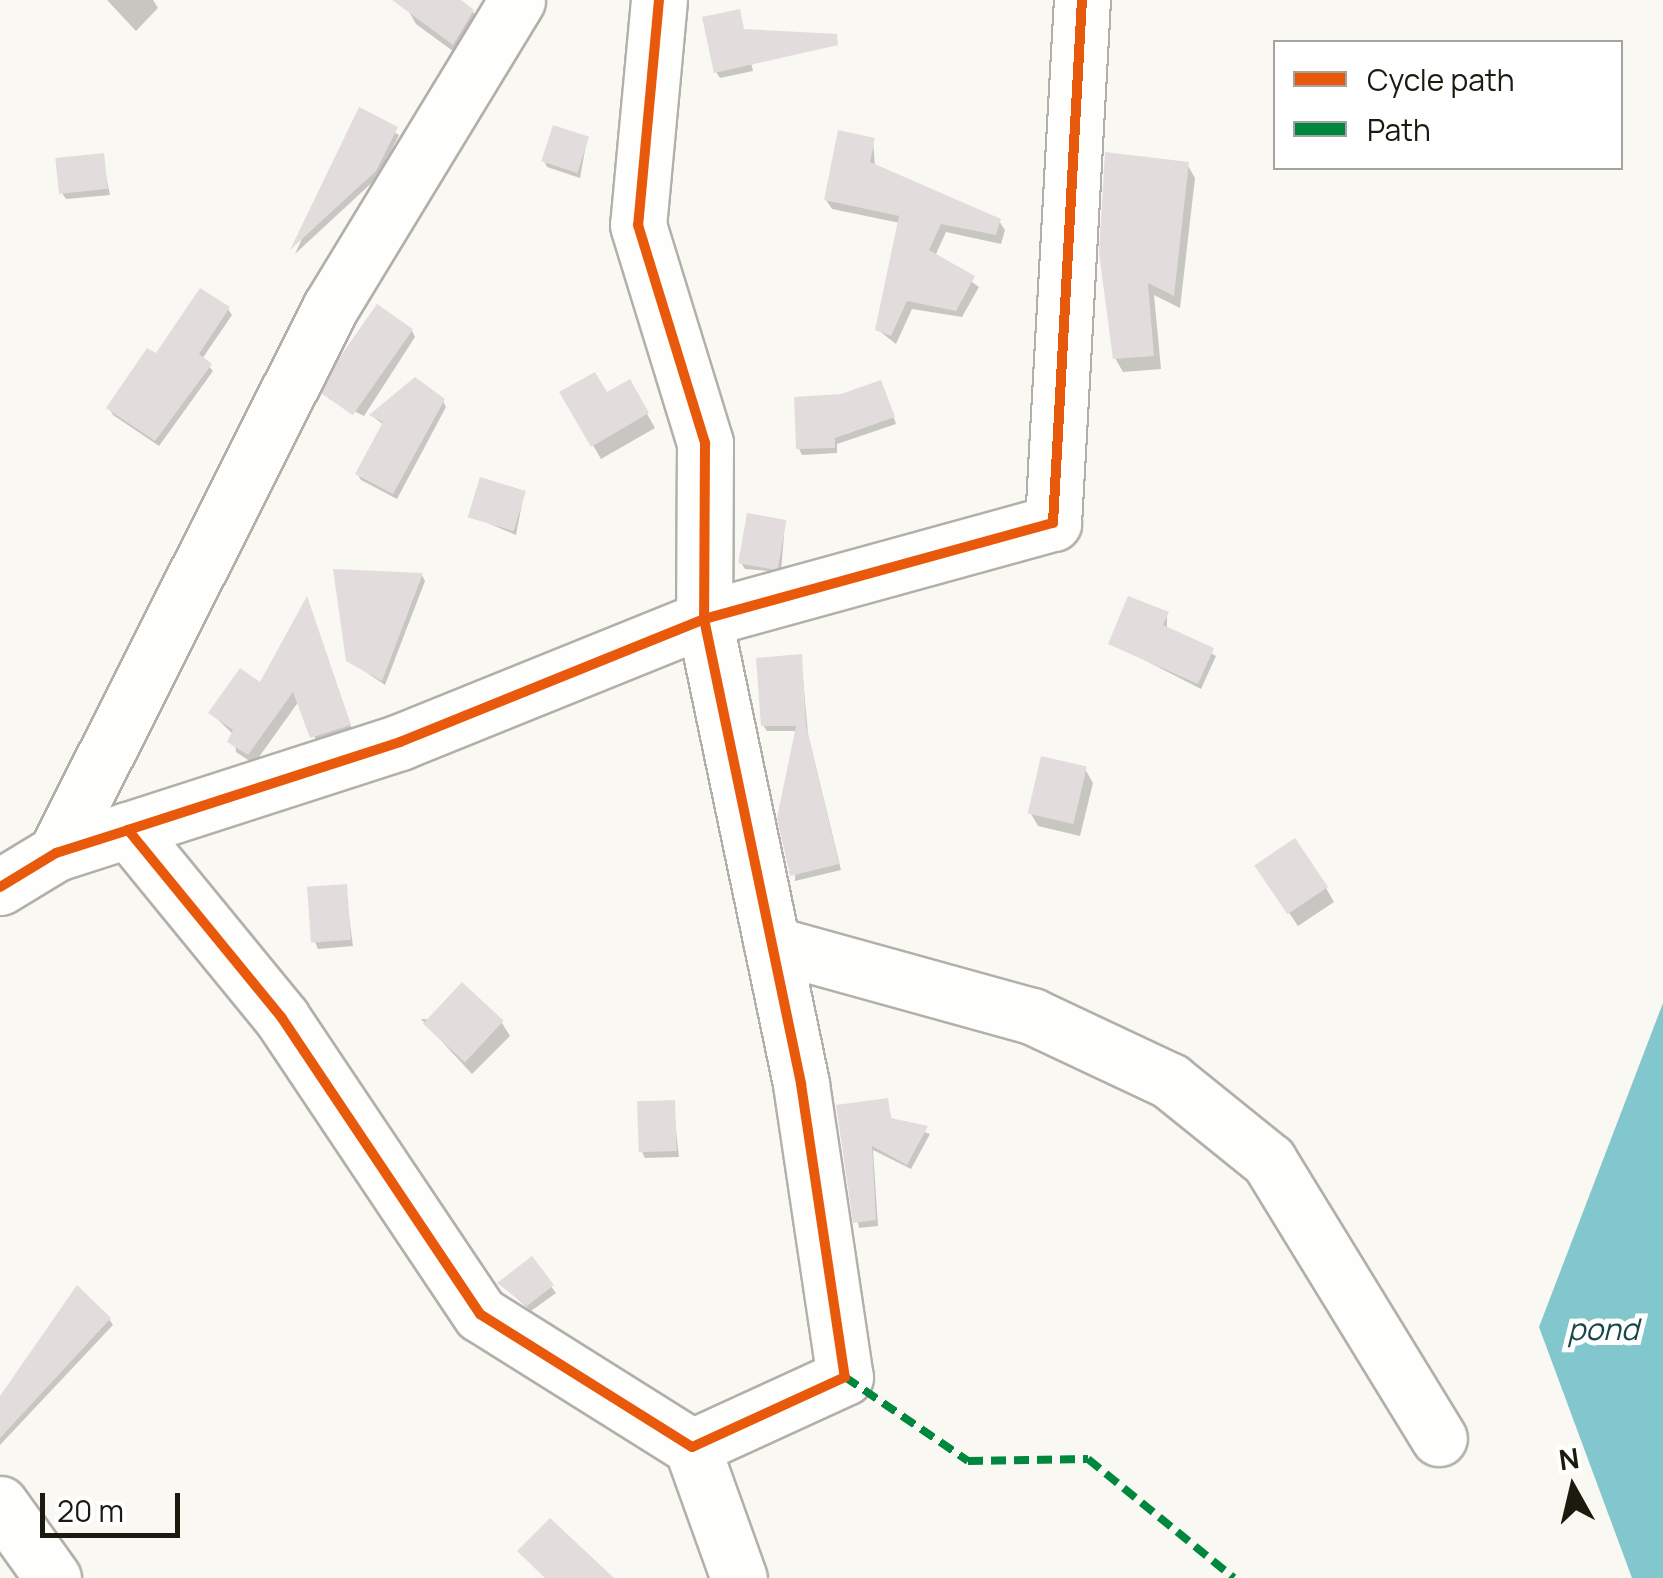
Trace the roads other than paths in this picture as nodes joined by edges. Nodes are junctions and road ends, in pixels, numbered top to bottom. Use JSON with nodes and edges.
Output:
{"nodes":[{"id":1,"x":517,"y":0,"type":"edge"},
{"id":2,"x":659,"y":0,"type":"edge"},
{"id":3,"x":1082,"y":0,"type":"edge"},
{"id":4,"x":704,"y":618,"type":"junction"},
{"id":5,"x":128,"y":830,"type":"junction"},
{"id":6,"x":56,"y":853,"type":"junction"},
{"id":7,"x":0,"y":887,"type":"edge"},
{"id":8,"x":772,"y":944,"type":"junction"},
{"id":9,"x":1440,"y":1438,"type":"dead end"},
{"id":10,"x":692,"y":1447,"type":"junction"},
{"id":11,"x":0,"y":1504,"type":"edge"},
{"id":12,"x":53,"y":1578,"type":"edge"},
{"id":13,"x":739,"y":1578,"type":"edge"}],
"edges":[{"from":1,"to":6,"type":"street"},
{"from":2,"to":4,"type":"street"},
{"from":3,"to":4,"type":"street"},
{"from":4,"to":5,"type":"street"},
{"from":4,"to":8,"type":"street"},
{"from":5,"to":6,"type":"street"},
{"from":5,"to":10,"type":"street"},
{"from":6,"to":7,"type":"street"},
{"from":8,"to":9,"type":"street"},
{"from":8,"to":10,"type":"street"},
{"from":10,"to":13,"type":"street"},
{"from":11,"to":12,"type":"street"}]}
